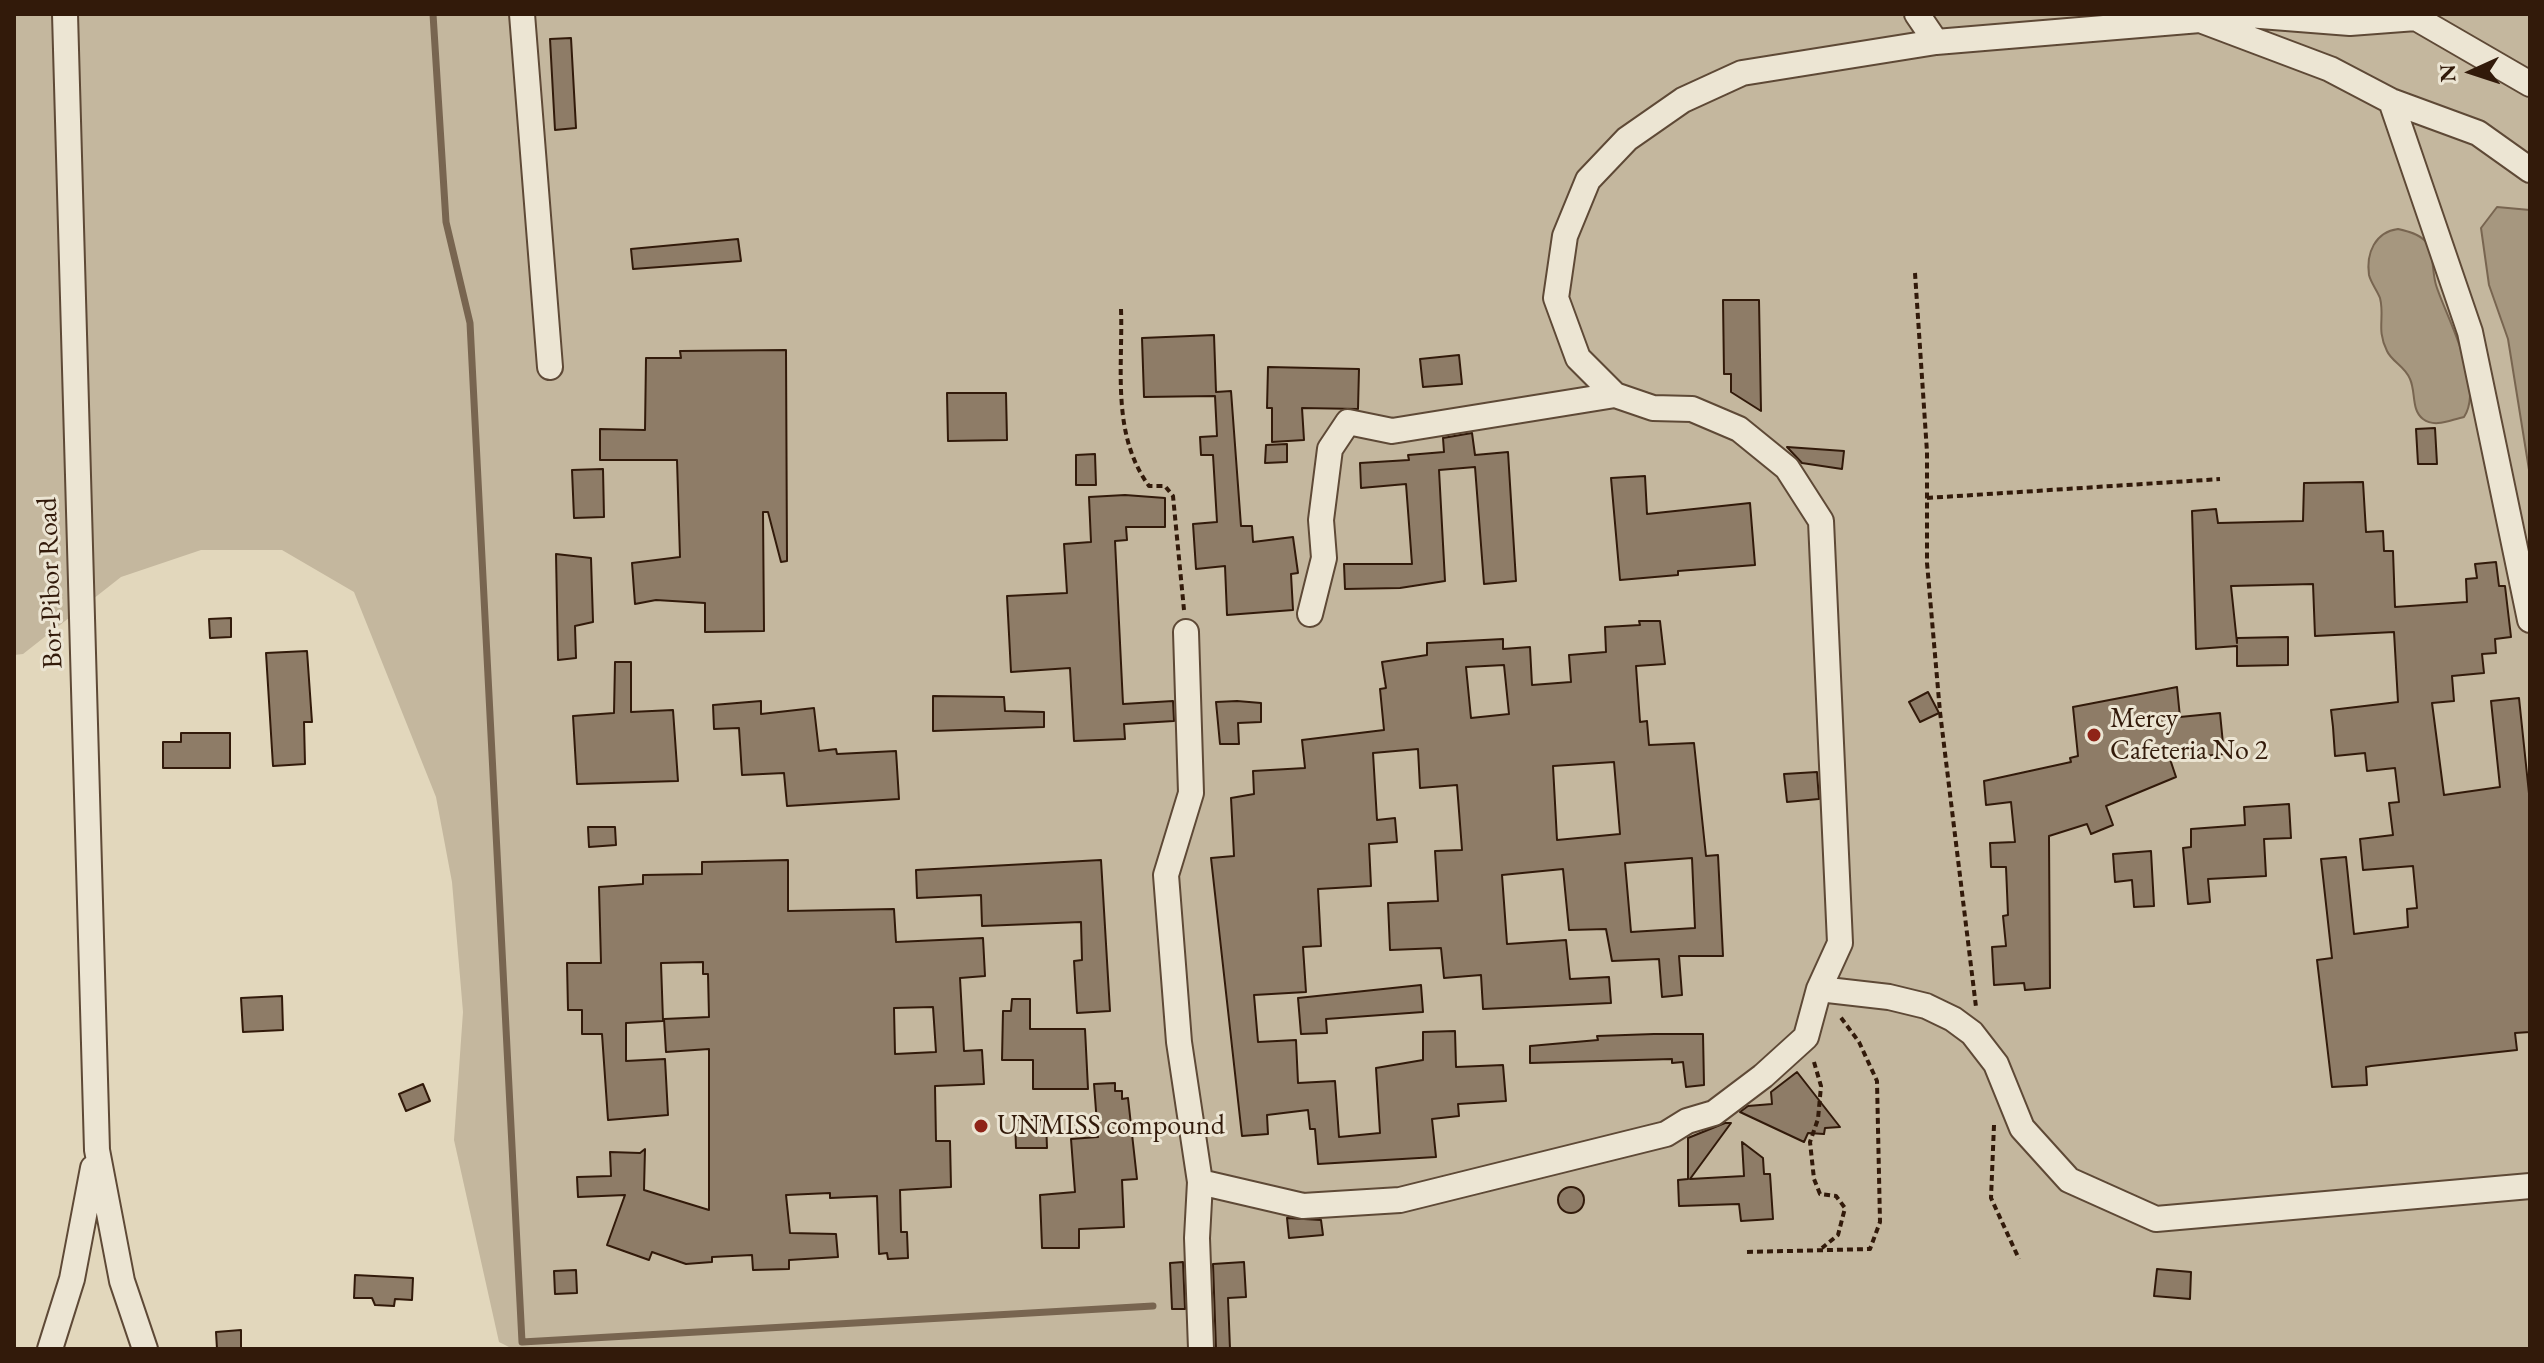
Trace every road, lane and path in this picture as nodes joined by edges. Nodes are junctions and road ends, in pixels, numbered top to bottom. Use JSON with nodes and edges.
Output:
{"nodes":[{"id":1,"x":65,"y":14,"type":"edge"},
{"id":2,"x":522,"y":14,"type":"edge"},
{"id":3,"x":1917,"y":14,"type":"edge"},
{"id":4,"x":2235,"y":14,"type":"edge"},
{"id":5,"x":1936,"y":42,"type":"junction"},
{"id":6,"x":2530,"y":84,"type":"edge"},
{"id":7,"x":2391,"y":101,"type":"junction"},
{"id":8,"x":2530,"y":170,"type":"edge"},
{"id":9,"x":1915,"y":273,"type":"dead end"},
{"id":10,"x":1121,"y":309,"type":"dead end"},
{"id":11,"x":550,"y":367,"type":"dead end"},
{"id":12,"x":1615,"y":395,"type":"junction"},
{"id":13,"x":2220,"y":479,"type":"dead end"},
{"id":14,"x":1927,"y":498,"type":"junction"},
{"id":15,"x":1310,"y":614,"type":"dead end"},
{"id":16,"x":2530,"y":620,"type":"edge"},
{"id":17,"x":1186,"y":632,"type":"joint"},
{"id":18,"x":1819,"y":989,"type":"junction"},
{"id":19,"x":1981,"y":1020,"type":"dead end"},
{"id":20,"x":1806,"y":1037,"type":"junction"},
{"id":21,"x":1994,"y":1124,"type":"dead end"},
{"id":22,"x":97,"y":1150,"type":"junction"},
{"id":23,"x":1200,"y":1182,"type":"junction"},
{"id":24,"x":2530,"y":1186,"type":"edge"},
{"id":25,"x":1820,"y":1250,"type":"junction"},
{"id":26,"x":1747,"y":1252,"type":"dead end"},
{"id":27,"x":2019,"y":1259,"type":"dead end"},
{"id":28,"x":50,"y":1349,"type":"edge"},
{"id":29,"x":145,"y":1349,"type":"edge"},
{"id":30,"x":1201,"y":1349,"type":"edge"}],
"edges":[{"from":1,"to":22,"type":"street","name":"Bor-Pibor Road"},
{"from":2,"to":11,"type":"street"},
{"from":3,"to":5,"type":"street"},
{"from":4,"to":6,"type":"street"},
{"from":5,"to":7,"type":"street"},
{"from":5,"to":12,"type":"street"},
{"from":7,"to":8,"type":"street"},
{"from":7,"to":16,"type":"street"},
{"from":9,"to":14,"type":"path"},
{"from":10,"to":17,"type":"path"},
{"from":12,"to":15,"type":"street"},
{"from":12,"to":18,"type":"street"},
{"from":13,"to":14,"type":"path"},
{"from":14,"to":19,"type":"path"},
{"from":17,"to":23,"type":"street"},
{"from":18,"to":20,"type":"street"},
{"from":18,"to":24,"type":"street"},
{"from":18,"to":25,"type":"path"},
{"from":20,"to":23,"type":"street"},
{"from":20,"to":25,"type":"path"},
{"from":21,"to":27,"type":"path"},
{"from":22,"to":28,"type":"street","name":"Bor-Pibor Road"},
{"from":22,"to":29,"type":"street","name":"Bor-Pibor Road"},
{"from":23,"to":30,"type":"street"},
{"from":25,"to":26,"type":"path"}]}
